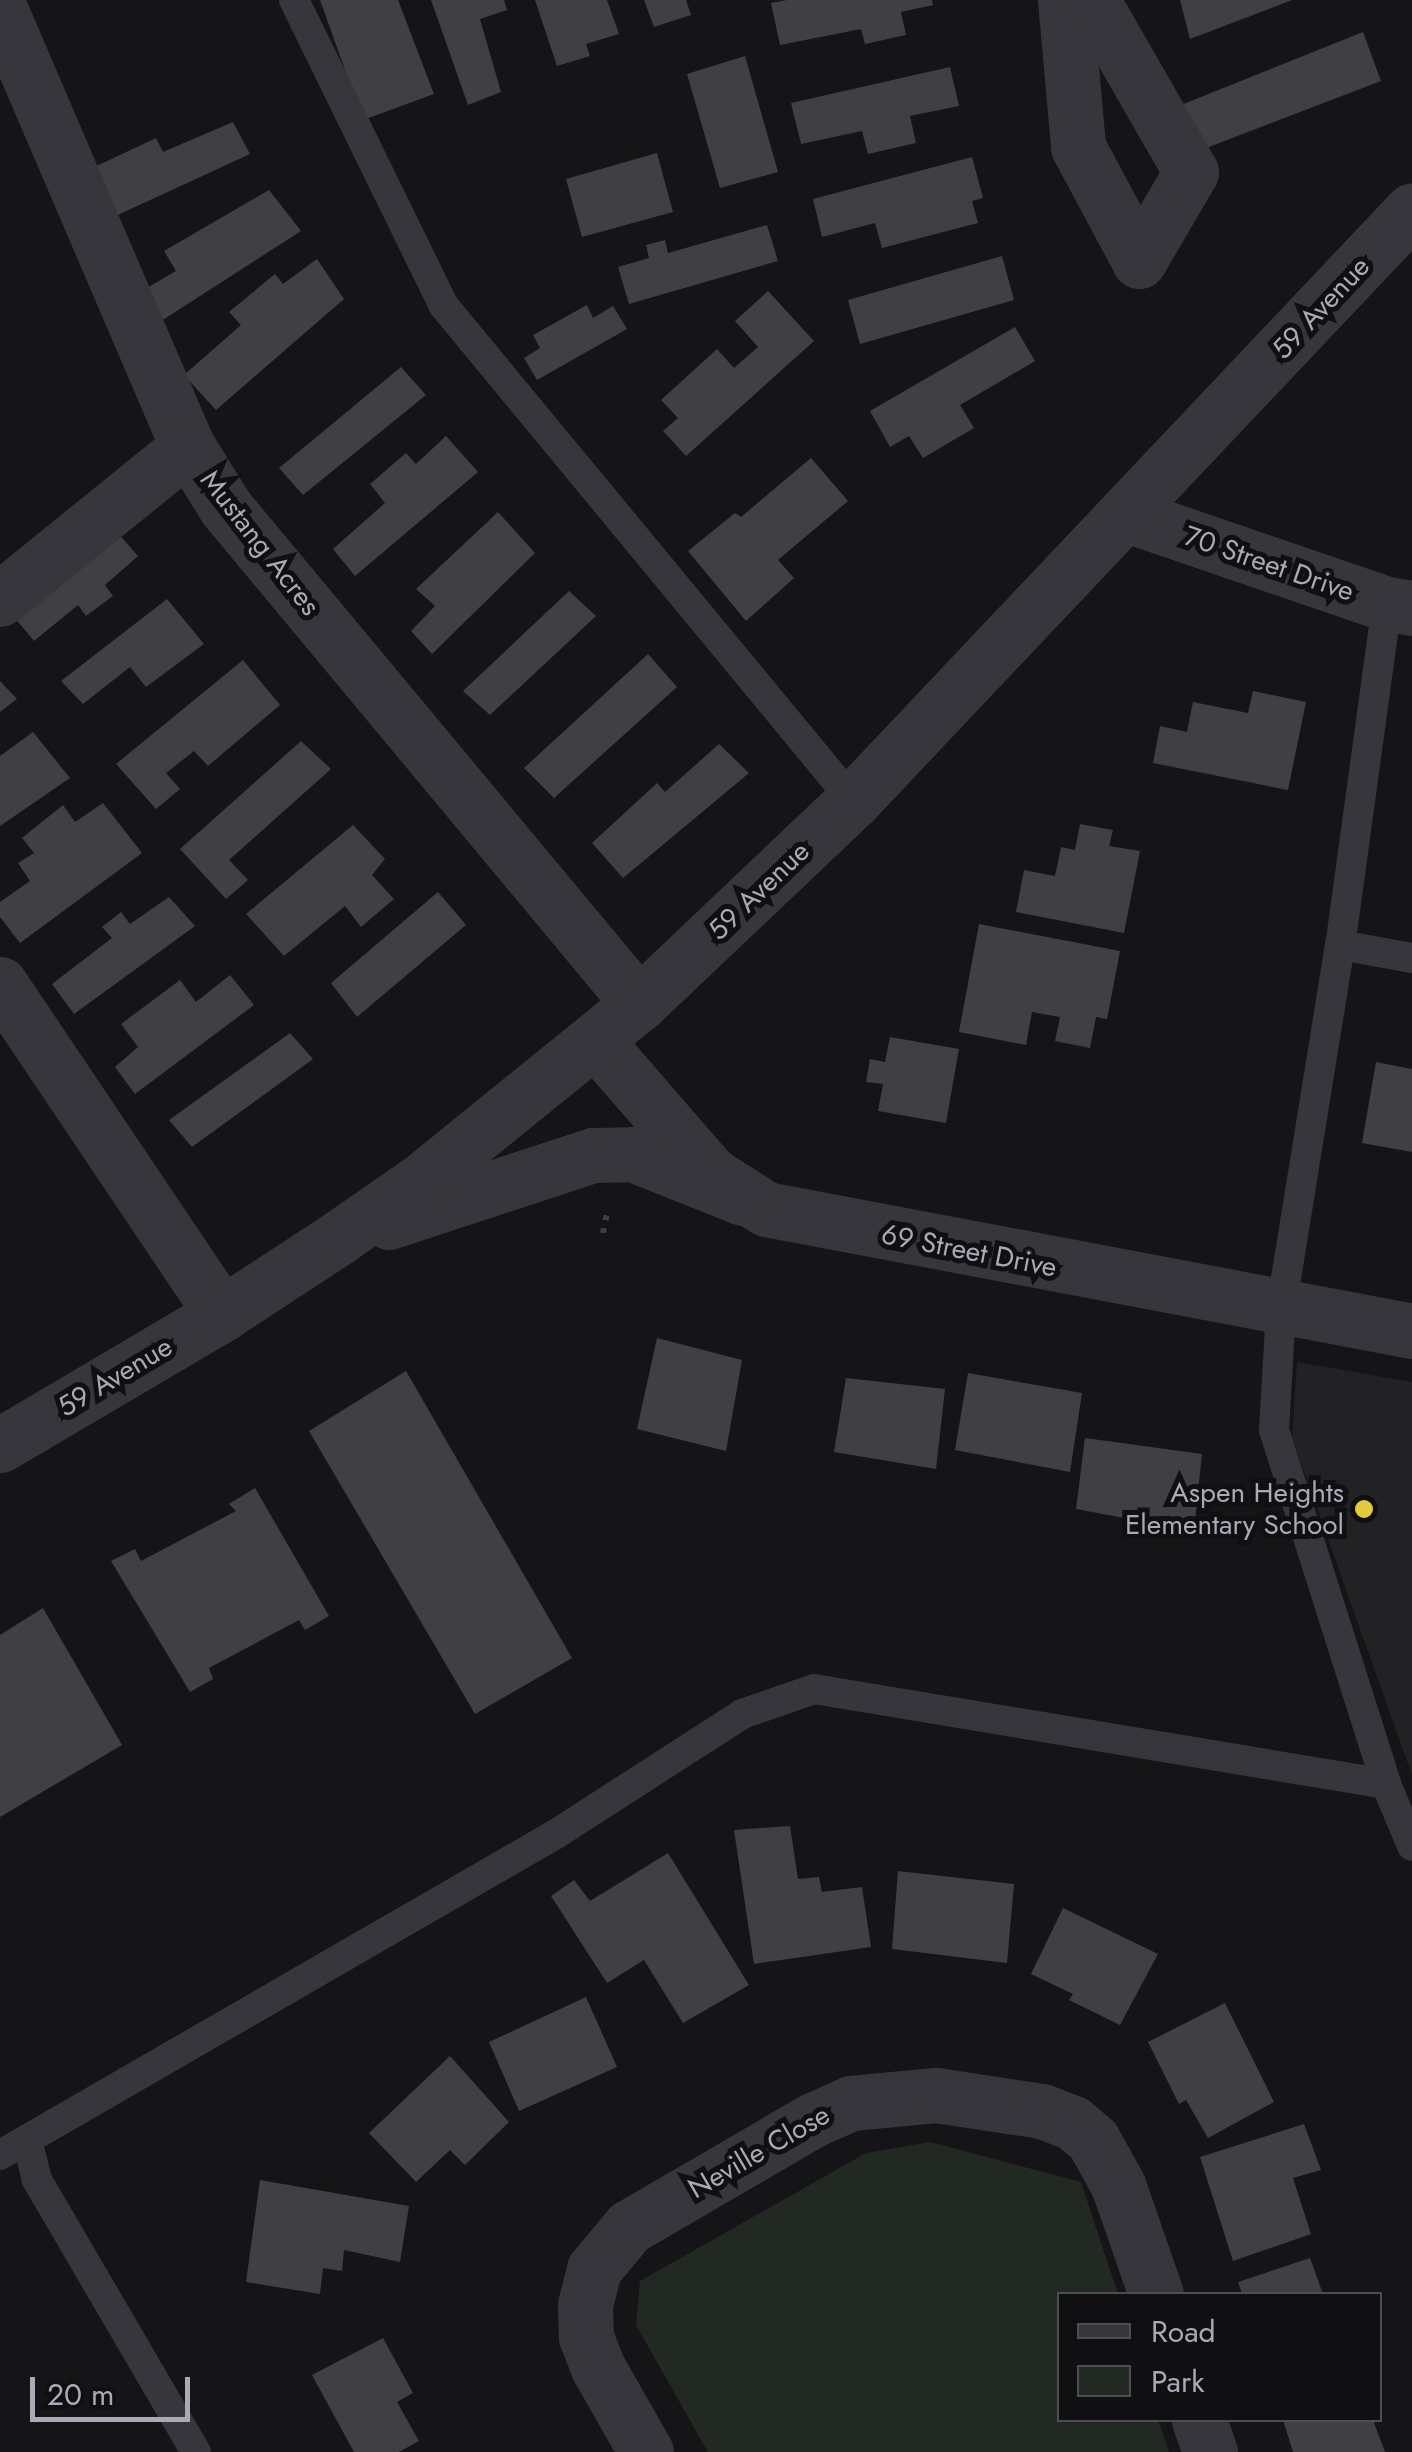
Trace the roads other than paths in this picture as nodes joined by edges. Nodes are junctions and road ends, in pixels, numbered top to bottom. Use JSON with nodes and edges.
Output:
{"nodes":[{"id":1,"x":294,"y":0,"type":"edge"},
{"id":2,"x":1066,"y":0,"type":"edge"},
{"id":3,"x":1092,"y":0,"type":"edge"},
{"id":4,"x":0,"y":9,"type":"edge"},
{"id":5,"x":1412,"y":210,"type":"edge"},
{"id":6,"x":188,"y":448,"type":"junction"},
{"id":7,"x":1127,"y":515,"type":"junction"},
{"id":8,"x":0,"y":600,"type":"edge"},
{"id":9,"x":1400,"y":606,"type":"edge"},
{"id":10,"x":853,"y":801,"type":"junction"},
{"id":11,"x":1340,"y":946,"type":"junction"},
{"id":12,"x":1412,"y":958,"type":"edge"},
{"id":13,"x":639,"y":1004,"type":"junction"},
{"id":14,"x":8,"y":1011,"type":"edge"},
{"id":15,"x":595,"y":1040,"type":"junction"},
{"id":16,"x":743,"y":1198,"type":"junction"},
{"id":17,"x":338,"y":1238,"type":"junction"},
{"id":18,"x":1281,"y":1309,"type":"junction"},
{"id":19,"x":222,"y":1314,"type":"junction"},
{"id":20,"x":1412,"y":1331,"type":"edge"},
{"id":21,"x":0,"y":1445,"type":"edge"},
{"id":22,"x":1386,"y":1784,"type":"junction"},
{"id":23,"x":1412,"y":1846,"type":"edge"},
{"id":24,"x":27,"y":2140,"type":"junction"},
{"id":25,"x":0,"y":2156,"type":"edge"},
{"id":26,"x":1155,"y":2292,"type":"edge"},
{"id":27,"x":1200,"y":2422,"type":"edge"},
{"id":28,"x":196,"y":2452,"type":"edge"},
{"id":29,"x":646,"y":2452,"type":"edge"},
{"id":30,"x":1210,"y":2452,"type":"edge"}],
"edges":[{"from":1,"to":10,"type":"lane"},
{"from":2,"to":3,"type":"street"},
{"from":4,"to":6,"type":"street","name":"Mustang Acres"},
{"from":5,"to":7,"type":"street","name":"59 Avenue"},
{"from":6,"to":8,"type":"street"},
{"from":6,"to":13,"type":"street","name":"Mustang Acres"},
{"from":7,"to":9,"type":"street","name":"70 Street Drive"},
{"from":7,"to":10,"type":"street","name":"59 Avenue"},
{"from":9,"to":11,"type":"lane"},
{"from":10,"to":13,"type":"street","name":"59 Avenue"},
{"from":11,"to":12,"type":"lane"},
{"from":11,"to":18,"type":"lane"},
{"from":13,"to":15,"type":"street","name":"59 Avenue"},
{"from":14,"to":19,"type":"street"},
{"from":15,"to":16,"type":"street","name":"69 Street Drive"},
{"from":15,"to":17,"type":"street","name":"59 Avenue"},
{"from":16,"to":17,"type":"street"},
{"from":16,"to":18,"type":"street","name":"69 Street Drive"},
{"from":17,"to":19,"type":"street","name":"59 Avenue"},
{"from":18,"to":20,"type":"street","name":"69 Street Drive"},
{"from":18,"to":22,"type":"lane"},
{"from":19,"to":21,"type":"street","name":"59 Avenue"},
{"from":22,"to":23,"type":"lane"},
{"from":22,"to":24,"type":"lane"},
{"from":24,"to":25,"type":"lane"},
{"from":24,"to":28,"type":"lane"},
{"from":26,"to":29,"type":"street","name":"Neville Close"},
{"from":27,"to":30,"type":"street"}]}
